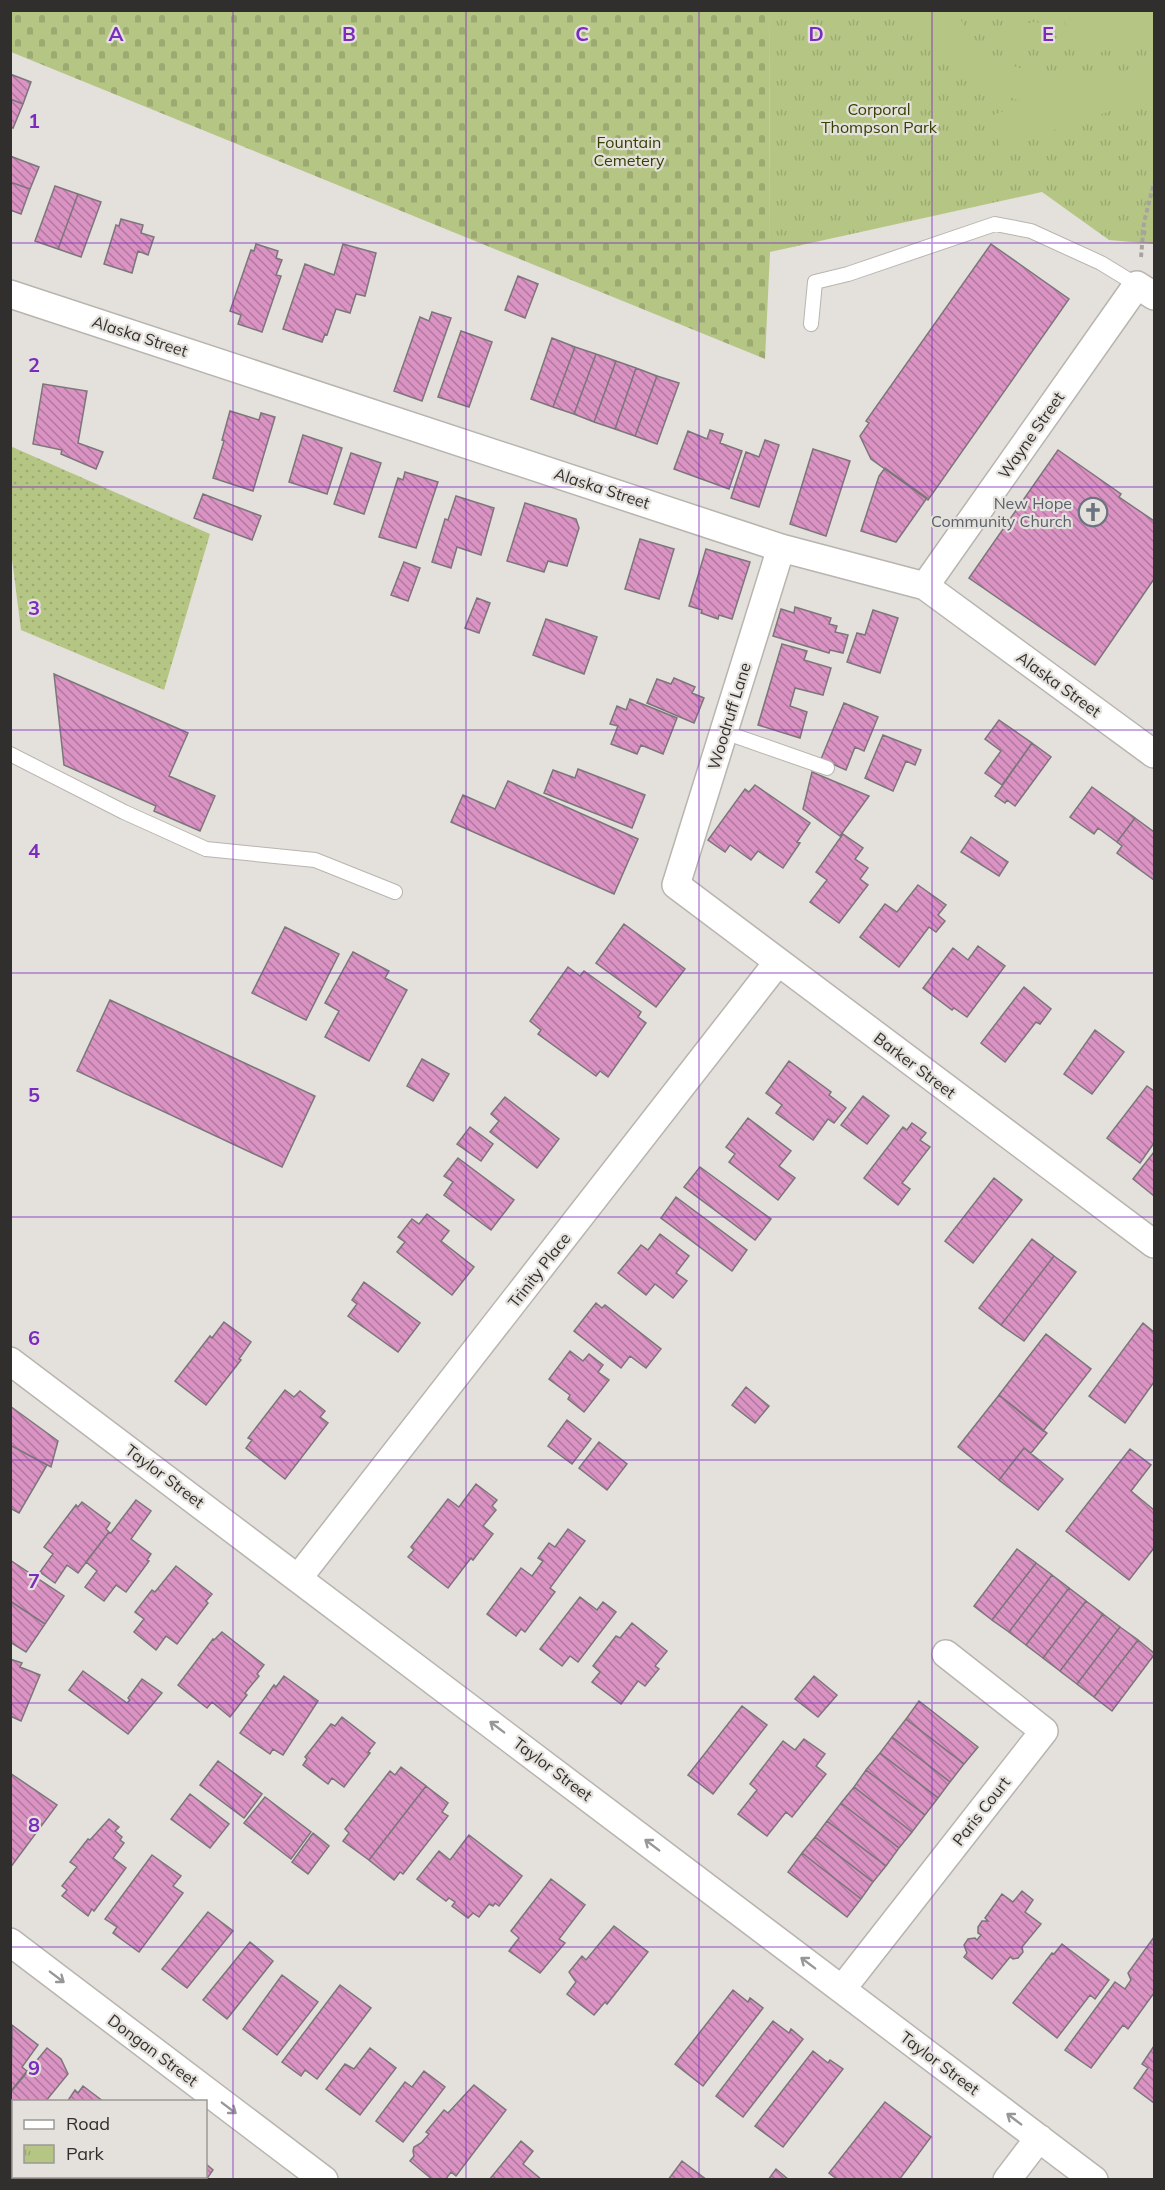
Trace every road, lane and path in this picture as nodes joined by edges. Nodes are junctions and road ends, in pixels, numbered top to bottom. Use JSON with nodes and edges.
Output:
{"nodes":[{"id":1,"x":1155,"y":183,"type":"edge"},
{"id":2,"x":1146,"y":290,"type":"edge"},
{"id":3,"x":10,"y":294,"type":"edge"},
{"id":4,"x":811,"y":324,"type":"dead end"},
{"id":5,"x":781,"y":548,"type":"junction"},
{"id":6,"x":925,"y":586,"type":"junction"},
{"id":7,"x":724,"y":732,"type":"junction"},
{"id":8,"x":10,"y":754,"type":"edge"},
{"id":9,"x":1155,"y":754,"type":"edge"},
{"id":10,"x":827,"y":768,"type":"dead end"},
{"id":11,"x":676,"y":885,"type":"joint"},
{"id":12,"x":395,"y":892,"type":"dead end"},
{"id":13,"x":778,"y":962,"type":"junction"},
{"id":14,"x":1155,"y":1244,"type":"edge"},
{"id":15,"x":10,"y":1360,"type":"edge"},
{"id":16,"x":299,"y":1577,"type":"junction"},
{"id":17,"x":946,"y":1654,"type":"dead end"},
{"id":18,"x":10,"y":1942,"type":"edge"},
{"id":19,"x":842,"y":1989,"type":"junction"},
{"id":20,"x":1039,"y":2138,"type":"junction"},
{"id":21,"x":324,"y":2180,"type":"edge"},
{"id":22,"x":1007,"y":2180,"type":"edge"},
{"id":23,"x":1094,"y":2180,"type":"edge"}],
"edges":[{"from":1,"to":2,"type":"path"},
{"from":2,"to":4,"type":"lane"},
{"from":2,"to":6,"type":"street","name":"Wayne Street"},
{"from":3,"to":5,"type":"street","name":"Alaska Street"},
{"from":5,"to":6,"type":"street","name":"Alaska Street"},
{"from":5,"to":7,"type":"street","name":"Woodruff Lane"},
{"from":6,"to":9,"type":"street","name":"Alaska Street"},
{"from":7,"to":10,"type":"lane"},
{"from":7,"to":11,"type":"street","name":"Woodruff Lane"},
{"from":8,"to":12,"type":"lane"},
{"from":11,"to":13,"type":"street","name":"Barker Street"},
{"from":13,"to":14,"type":"street","name":"Barker Street"},
{"from":13,"to":16,"type":"street","name":"Trinity Place"},
{"from":15,"to":16,"type":"street","name":"Taylor Street"},
{"from":19,"to":16,"type":"street","name":"Taylor Street","one_way":true},
{"from":17,"to":19,"type":"street","name":"Paris Court"},
{"from":18,"to":21,"type":"street","name":"Dongan Street","one_way":true},
{"from":20,"to":19,"type":"street","name":"Taylor Street","one_way":true},
{"from":20,"to":22,"type":"street"},
{"from":20,"to":23,"type":"street","name":"Taylor Street"}]}
